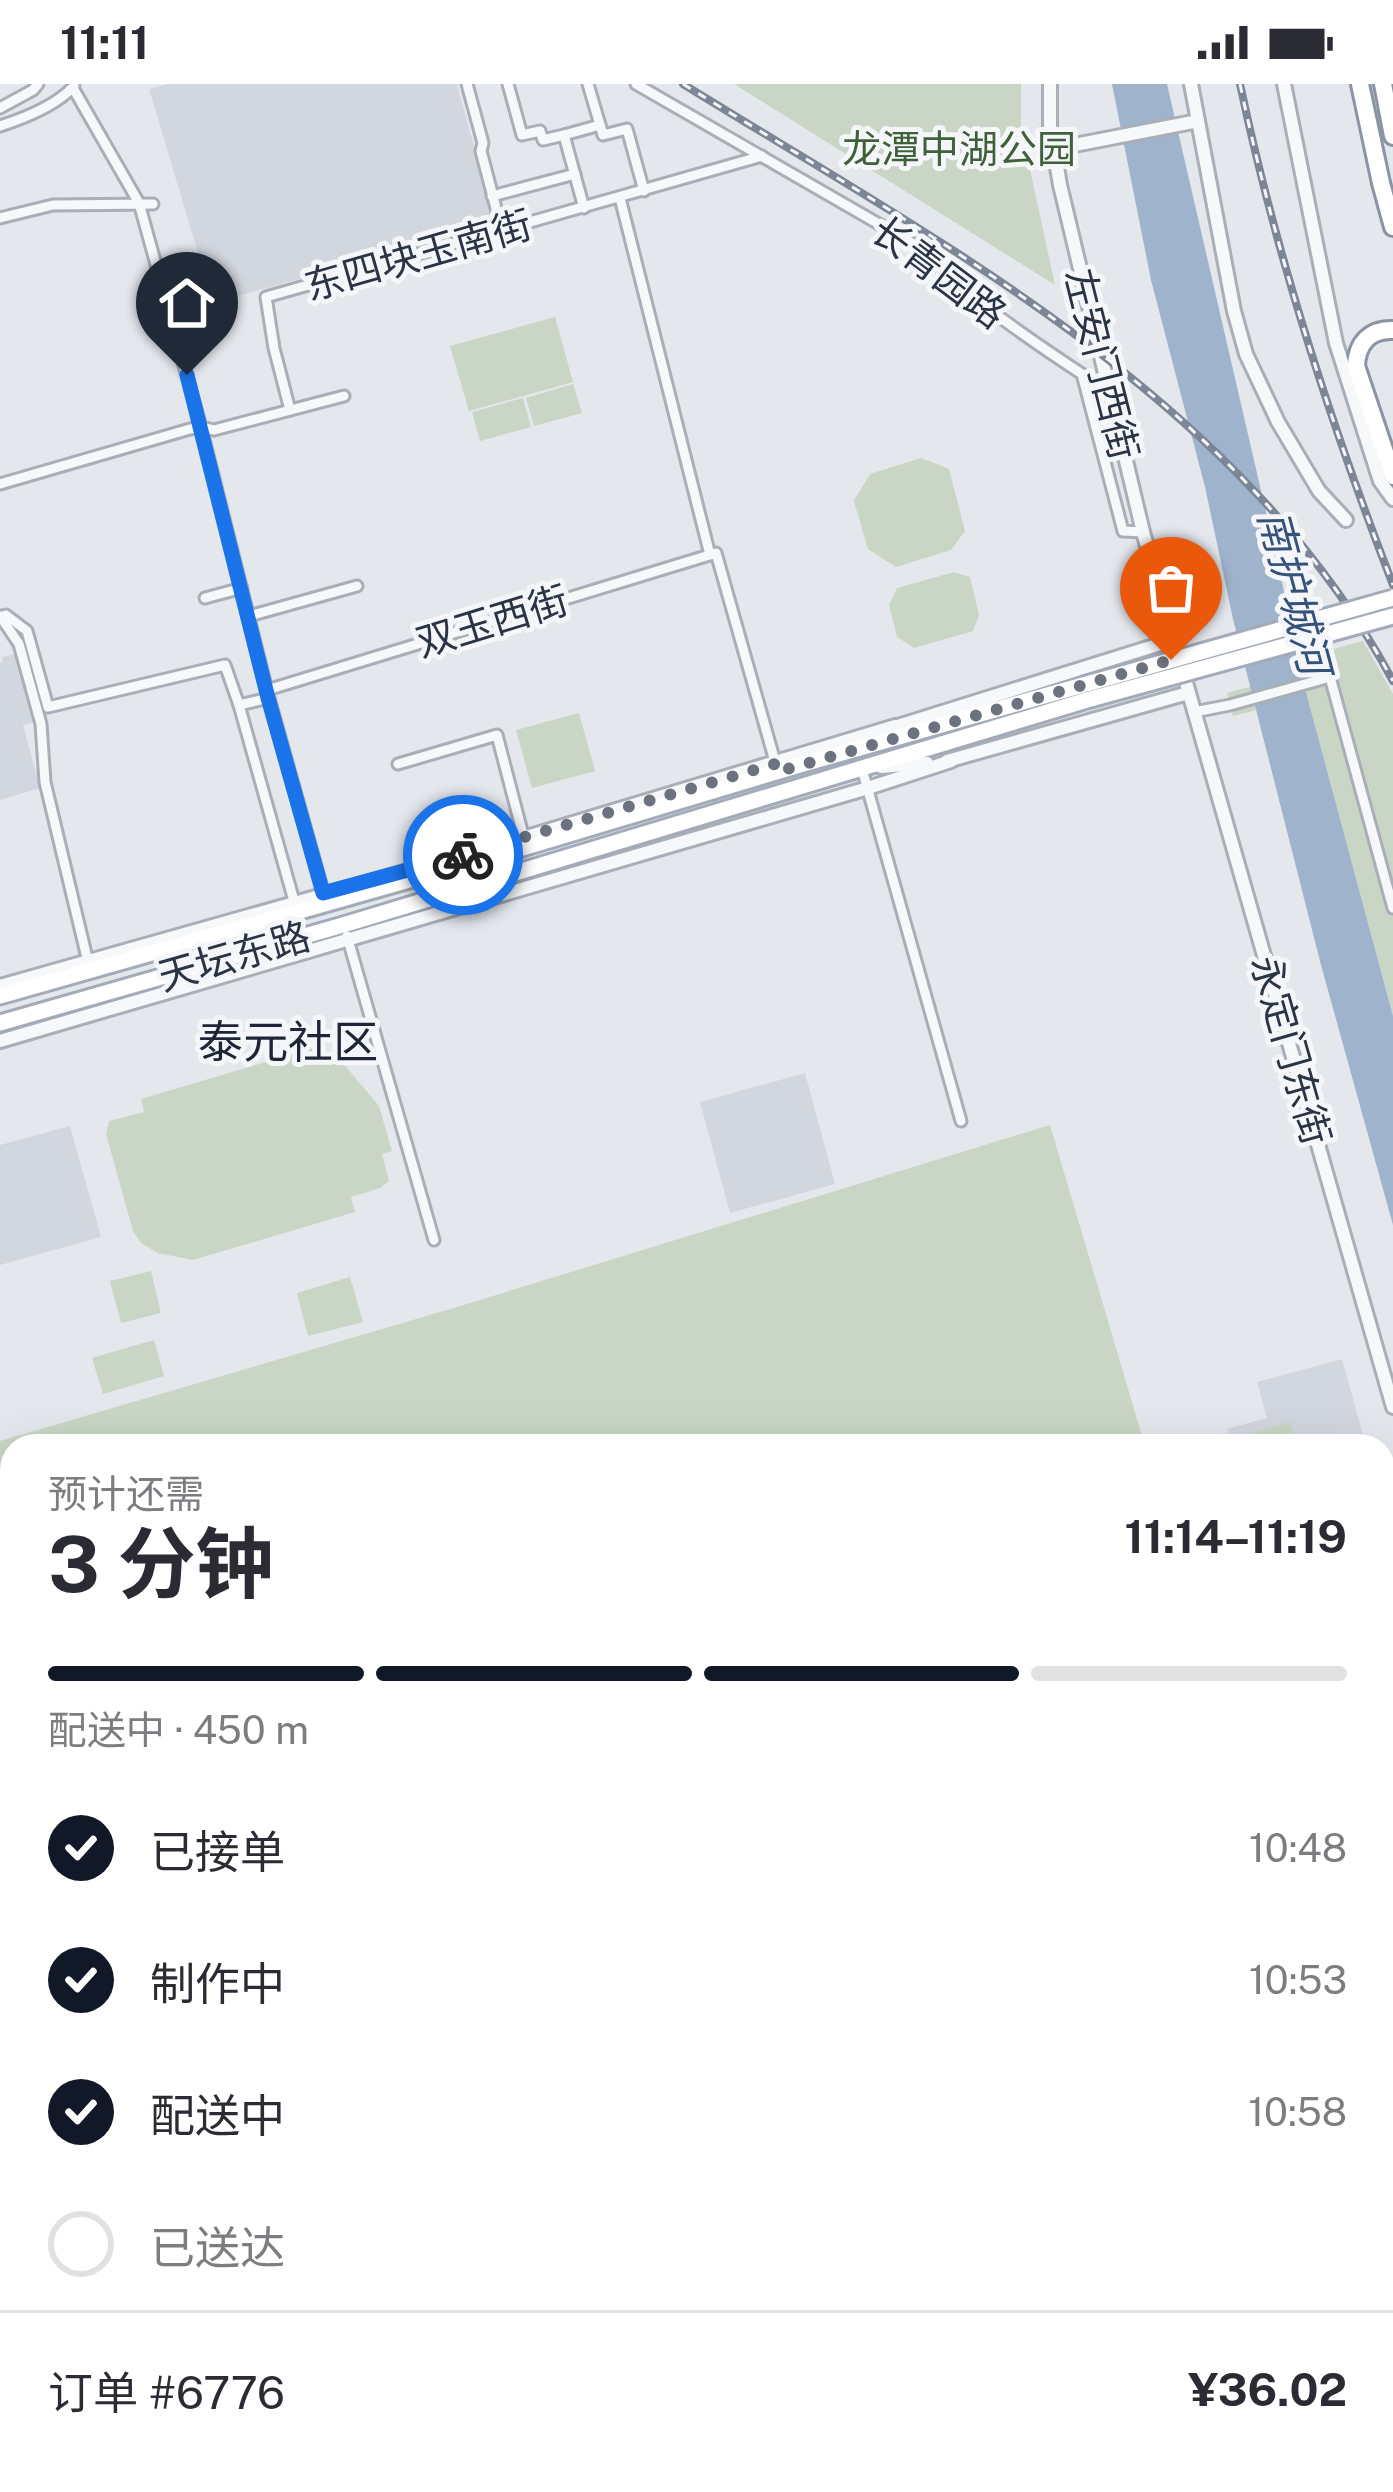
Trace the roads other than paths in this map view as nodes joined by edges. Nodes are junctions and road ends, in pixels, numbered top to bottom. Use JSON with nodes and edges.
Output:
{"nodes":[{"id":1,"x":38,"y":84,"type":"edge"},
{"id":2,"x":467,"y":84,"type":"edge"},
{"id":3,"x":508,"y":84,"type":"edge"},
{"id":4,"x":588,"y":84,"type":"edge"},
{"id":5,"x":636,"y":84,"type":"edge"},
{"id":6,"x":1050,"y":84,"type":"edge"},
{"id":7,"x":1191,"y":84,"type":"edge"},
{"id":8,"x":1284,"y":84,"type":"edge"},
{"id":9,"x":1360,"y":84,"type":"edge"},
{"id":10,"x":1382,"y":84,"type":"edge"},
{"id":11,"x":74,"y":86,"type":"edge"},
{"id":12,"x":0,"y":108,"type":"edge"},
{"id":13,"x":1198,"y":121,"type":"junction"},
{"id":14,"x":600,"y":124,"type":"junction"},
{"id":15,"x":0,"y":126,"type":"edge"},
{"id":16,"x":563,"y":135,"type":"junction"},
{"id":17,"x":1393,"y":136,"type":"edge"},
{"id":18,"x":1054,"y":149,"type":"junction"},
{"id":19,"x":763,"y":156,"type":"junction"},
{"id":20,"x":575,"y":174,"type":"junction"},
{"id":21,"x":644,"y":191,"type":"junction"},
{"id":22,"x":492,"y":196,"type":"junction"},
{"id":23,"x":620,"y":198,"type":"junction"},
{"id":24,"x":139,"y":203,"type":"junction"},
{"id":25,"x":153,"y":204,"type":"dead end"},
{"id":26,"x":584,"y":208,"type":"junction"},
{"id":27,"x":0,"y":218,"type":"edge"},
{"id":28,"x":1393,"y":226,"type":"edge"},
{"id":29,"x":502,"y":231,"type":"junction"},
{"id":30,"x":1393,"y":330,"type":"edge"},
{"id":31,"x":344,"y":396,"type":"dead end"},
{"id":32,"x":290,"y":410,"type":"junction"},
{"id":33,"x":201,"y":427,"type":"junction"},
{"id":34,"x":1393,"y":476,"type":"edge"},
{"id":35,"x":0,"y":484,"type":"edge"},
{"id":36,"x":1393,"y":500,"type":"edge"},
{"id":37,"x":1346,"y":520,"type":"dead end"},
{"id":38,"x":1143,"y":532,"type":"junction"},
{"id":39,"x":713,"y":554,"type":"junction"},
{"id":40,"x":357,"y":586,"type":"dead end"},
{"id":41,"x":242,"y":588,"type":"junction"},
{"id":42,"x":205,"y":598,"type":"dead end"},
{"id":43,"x":1393,"y":598,"type":"edge"},
{"id":44,"x":1393,"y":613,"type":"edge"},
{"id":45,"x":0,"y":616,"type":"edge"},
{"id":46,"x":249,"y":616,"type":"junction"},
{"id":47,"x":1173,"y":640,"type":"junction"},
{"id":48,"x":1133,"y":652,"type":"junction"},
{"id":49,"x":320,"y":660,"type":"dead end"},
{"id":50,"x":1180,"y":666,"type":"junction"},
{"id":51,"x":324,"y":673,"type":"junction"},
{"id":52,"x":1085,"y":693,"type":"junction"},
{"id":53,"x":1188,"y":693,"type":"junction"},
{"id":54,"x":268,"y":694,"type":"junction"},
{"id":55,"x":239,"y":705,"type":"junction"},
{"id":56,"x":1148,"y":705,"type":"junction"},
{"id":57,"x":1193,"y":712,"type":"junction"},
{"id":58,"x":895,"y":726,"type":"junction"},
{"id":59,"x":841,"y":754,"type":"junction"},
{"id":60,"x":951,"y":760,"type":"junction"},
{"id":61,"x":398,"y":764,"type":"dead end"},
{"id":62,"x":776,"y":768,"type":"junction"},
{"id":63,"x":862,"y":769,"type":"junction"},
{"id":64,"x":868,"y":788,"type":"junction"},
{"id":65,"x":525,"y":843,"type":"junction"},
{"id":66,"x":325,"y":898,"type":"junction"},
{"id":67,"x":295,"y":906,"type":"junction"},
{"id":68,"x":1393,"y":908,"type":"edge"},
{"id":69,"x":346,"y":934,"type":"junction"},
{"id":70,"x":89,"y":965,"type":"junction"},
{"id":71,"x":0,"y":986,"type":"edge"},
{"id":72,"x":0,"y":996,"type":"edge"},
{"id":73,"x":0,"y":1023,"type":"edge"},
{"id":74,"x":0,"y":1041,"type":"edge"},
{"id":75,"x":961,"y":1121,"type":"dead end"},
{"id":76,"x":434,"y":1240,"type":"dead end"},
{"id":77,"x":1393,"y":1407,"type":"edge"}],
"edges":[{"from":1,"to":12,"type":"street"},
{"from":2,"to":22,"type":"street"},
{"from":3,"to":16,"type":"street"},
{"from":4,"to":14,"type":"street"},
{"from":5,"to":19,"type":"street","name":"长青园路"},
{"from":6,"to":18,"type":"street","name":"左安门西街"},
{"from":7,"to":13,"type":"street"},
{"from":8,"to":36,"type":"street"},
{"from":9,"to":28,"type":"highway"},
{"from":10,"to":17,"type":"highway"},
{"from":11,"to":15,"type":"street"},
{"from":11,"to":24,"type":"street"},
{"from":13,"to":18,"type":"street"},
{"from":13,"to":37,"type":"street"},
{"from":14,"to":16,"type":"street"},
{"from":14,"to":21,"type":"street"},
{"from":16,"to":20,"type":"street"},
{"from":18,"to":38,"type":"street","name":"左安门西街"},
{"from":19,"to":21,"type":"street","name":"东四块玉南街"},
{"from":19,"to":38,"type":"street","name":"长青园路"},
{"from":20,"to":22,"type":"street"},
{"from":20,"to":26,"type":"street"},
{"from":21,"to":23,"type":"street","name":"东四块玉南街"},
{"from":22,"to":29,"type":"street"},
{"from":23,"to":26,"type":"street","name":"东四块玉南街"},
{"from":23,"to":39,"type":"street"},
{"from":24,"to":25,"type":"street"},
{"from":24,"to":27,"type":"street"},
{"from":24,"to":33,"type":"street"},
{"from":26,"to":29,"type":"street","name":"东四块玉南街"},
{"from":29,"to":32,"type":"street","name":"东四块玉南街"},
{"from":30,"to":34,"type":"highway"},
{"from":31,"to":32,"type":"street"},
{"from":32,"to":33,"type":"street"},
{"from":33,"to":35,"type":"street"},
{"from":33,"to":41,"type":"street"},
{"from":38,"to":47,"type":"street","name":"左安门西街"},
{"from":39,"to":51,"type":"street","name":"双玉西街"},
{"from":39,"to":62,"type":"street"},
{"from":40,"to":46,"type":"street"},
{"from":41,"to":42,"type":"street"},
{"from":41,"to":46,"type":"street"},
{"from":43,"to":52,"type":"main road","bridge":true},
{"from":44,"to":50,"type":"street","bridge":true},
{"from":44,"to":52,"type":"main road","bridge":true},
{"from":45,"to":55,"type":"street"},
{"from":45,"to":70,"type":"street"},
{"from":46,"to":54,"type":"street"},
{"from":47,"to":48,"type":"street"},
{"from":47,"to":50,"type":"street","name":"左安门西街"},
{"from":48,"to":56,"type":"street"},
{"from":48,"to":58,"type":"street"},
{"from":49,"to":51,"type":"street"},
{"from":50,"to":53,"type":"street","name":"永定门东街"},
{"from":51,"to":54,"type":"street","name":"双玉西街"},
{"from":52,"to":59,"type":"main road","name":"天坛东路"},
{"from":52,"to":63,"type":"main road","name":"天坛东路"},
{"from":53,"to":56,"type":"street"},
{"from":53,"to":57,"type":"street","name":"永定门东街"},
{"from":54,"to":55,"type":"street","name":"双玉西街"},
{"from":54,"to":66,"type":"street"},
{"from":55,"to":67,"type":"street"},
{"from":56,"to":60,"type":"street"},
{"from":57,"to":68,"type":"street"},
{"from":57,"to":77,"type":"street","name":"永定门东街"},
{"from":58,"to":59,"type":"street"},
{"from":58,"to":62,"type":"street"},
{"from":59,"to":62,"type":"main road","name":"天坛东路"},
{"from":60,"to":63,"type":"street"},
{"from":60,"to":64,"type":"street"},
{"from":61,"to":65,"type":"street"},
{"from":62,"to":65,"type":"main road","name":"天坛东路"},
{"from":63,"to":64,"type":"street"},
{"from":63,"to":69,"type":"main road","name":"天坛东路"},
{"from":64,"to":69,"type":"street"},
{"from":64,"to":75,"type":"street"},
{"from":65,"to":66,"type":"main road","name":"天坛东路"},
{"from":66,"to":67,"type":"main road","name":"天坛东路"},
{"from":67,"to":70,"type":"main road","name":"天坛东路"},
{"from":69,"to":73,"type":"main road","name":"天坛东路"},
{"from":69,"to":74,"type":"street"},
{"from":69,"to":76,"type":"street"},
{"from":70,"to":71,"type":"street"},
{"from":70,"to":72,"type":"main road","name":"天坛东路"}]}
